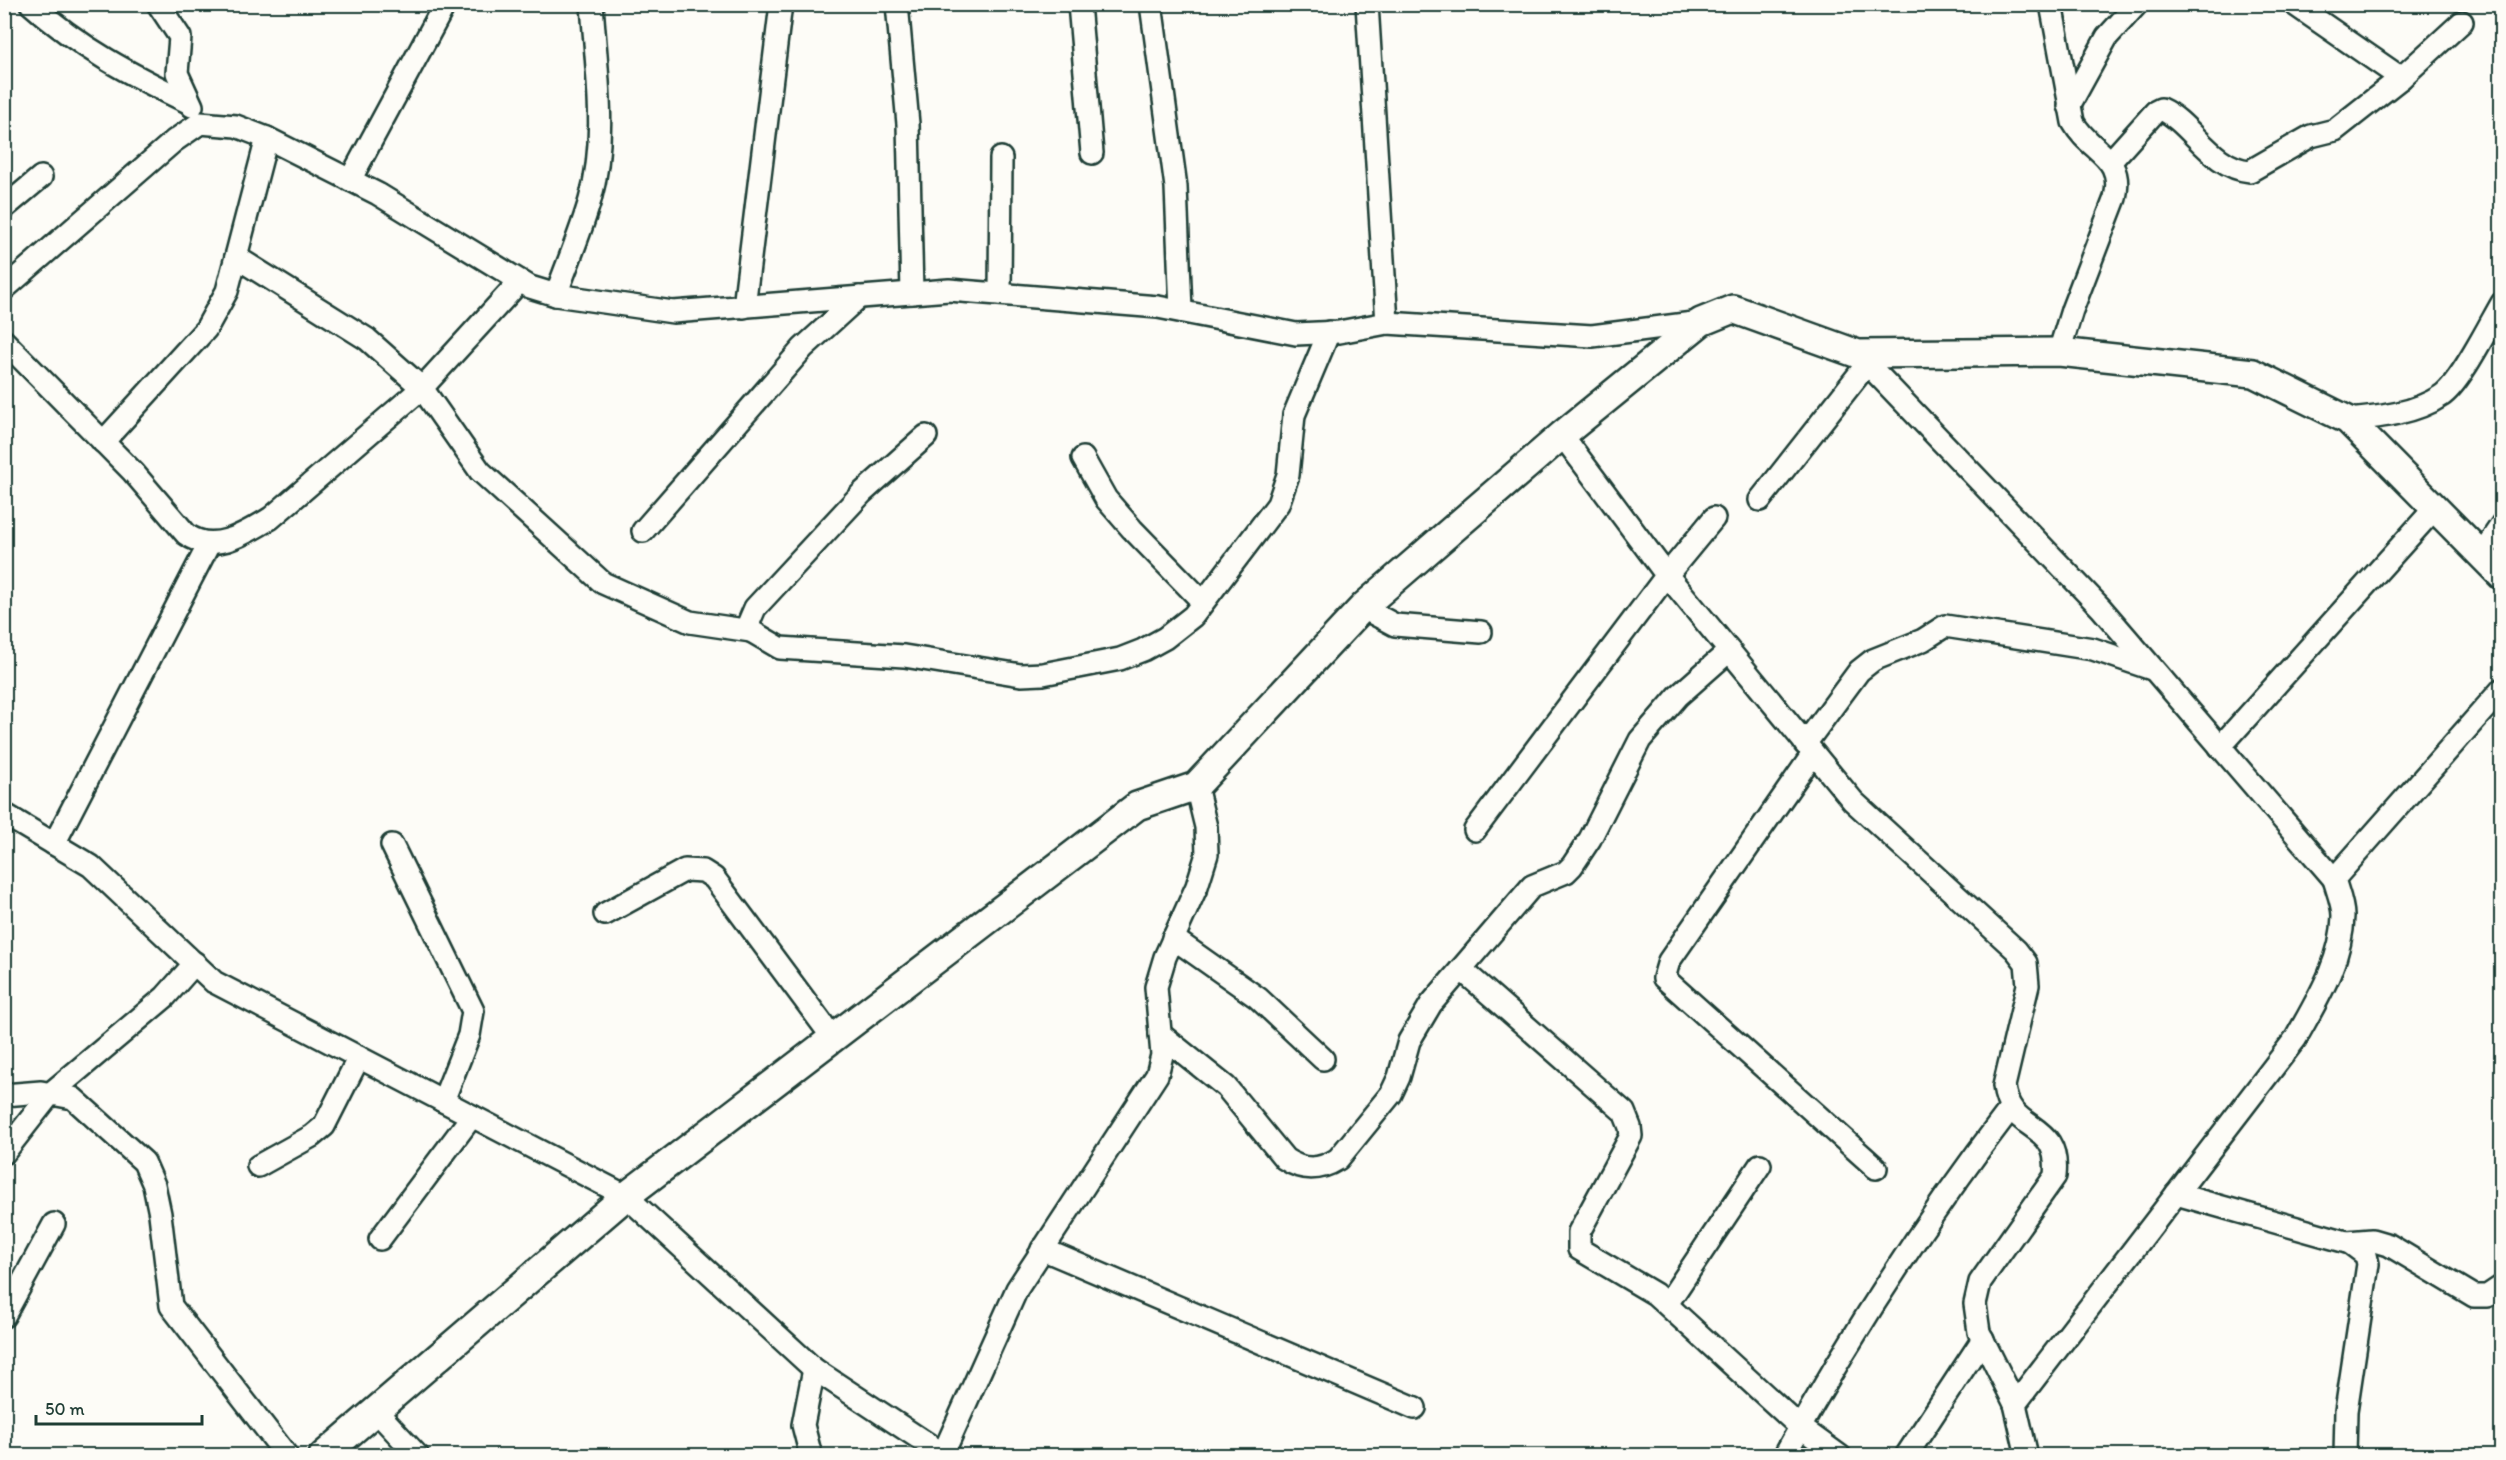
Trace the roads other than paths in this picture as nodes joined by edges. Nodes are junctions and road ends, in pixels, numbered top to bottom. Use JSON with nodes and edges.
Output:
{"nodes":[{"id":1,"x":31,"y":4,"type":"edge"},
{"id":2,"x":158,"y":4,"type":"edge"},
{"id":3,"x":445,"y":4,"type":"edge"},
{"id":4,"x":592,"y":4,"type":"edge"},
{"id":5,"x":781,"y":4,"type":"edge"},
{"id":6,"x":897,"y":4,"type":"edge"},
{"id":7,"x":1078,"y":4,"type":"edge"},
{"id":8,"x":1151,"y":4,"type":"edge"},
{"id":9,"x":1367,"y":4,"type":"edge"},
{"id":10,"x":2050,"y":4,"type":"edge"},
{"id":11,"x":2137,"y":4,"type":"edge"},
{"id":12,"x":2294,"y":4,"type":"edge"},
{"id":13,"x":2462,"y":22,"type":"dead end"},
{"id":14,"x":2401,"y":78,"type":"junction"},
{"id":15,"x":190,"y":102,"type":"junction"},
{"id":16,"x":2069,"y":106,"type":"junction"},
{"id":17,"x":200,"y":123,"type":"junction"},
{"id":18,"x":267,"y":138,"type":"junction"},
{"id":19,"x":1092,"y":153,"type":"dead end"},
{"id":20,"x":1001,"y":158,"type":"dead end"},
{"id":21,"x":2111,"y":161,"type":"junction"},
{"id":22,"x":41,"y":177,"type":"dead end"},
{"id":23,"x":350,"y":180,"type":"junction"},
{"id":24,"x":4,"y":208,"type":"edge"},
{"id":25,"x":236,"y":257,"type":"junction"},
{"id":26,"x":520,"y":281,"type":"junction"},
{"id":27,"x":4,"y":289,"type":"edge"},
{"id":28,"x":912,"y":293,"type":"junction"},
{"id":29,"x":1000,"y":294,"type":"junction"},
{"id":30,"x":556,"y":295,"type":"junction"},
{"id":31,"x":859,"y":297,"type":"junction"},
{"id":32,"x":2502,"y":303,"type":"edge"},
{"id":33,"x":744,"y":307,"type":"junction"},
{"id":34,"x":1181,"y":311,"type":"junction"},
{"id":35,"x":1701,"y":322,"type":"junction"},
{"id":36,"x":1387,"y":323,"type":"junction"},
{"id":37,"x":1329,"y":332,"type":"junction"},
{"id":38,"x":4,"y":342,"type":"edge"},
{"id":39,"x":2059,"y":352,"type":"junction"},
{"id":40,"x":1863,"y":359,"type":"junction"},
{"id":41,"x":422,"y":388,"type":"junction"},
{"id":42,"x":2348,"y":420,"type":"junction"},
{"id":43,"x":1562,"y":435,"type":"junction"},
{"id":44,"x":926,"y":436,"type":"dead end"},
{"id":45,"x":103,"y":442,"type":"junction"},
{"id":46,"x":1083,"y":458,"type":"dead end"},
{"id":47,"x":1760,"y":500,"type":"dead end"},
{"id":48,"x":2434,"y":508,"type":"junction"},
{"id":49,"x":1714,"y":518,"type":"dead end"},
{"id":50,"x":2502,"y":524,"type":"edge"},
{"id":51,"x":643,"y":531,"type":"dead end"},
{"id":52,"x":209,"y":544,"type":"junction"},
{"id":53,"x":2481,"y":555,"type":"junction"},
{"id":54,"x":1667,"y":575,"type":"junction"},
{"id":55,"x":2502,"y":576,"type":"edge"},
{"id":56,"x":1203,"y":602,"type":"junction"},
{"id":57,"x":1363,"y":608,"type":"junction"},
{"id":58,"x":752,"y":631,"type":"junction"},
{"id":59,"x":1481,"y":632,"type":"dead end"},
{"id":60,"x":1729,"y":651,"type":"junction"},
{"id":61,"x":2154,"y":669,"type":"junction"},
{"id":62,"x":2502,"y":689,"type":"edge"},
{"id":63,"x":2220,"y":747,"type":"junction"},
{"id":64,"x":1809,"y":749,"type":"junction"},
{"id":65,"x":1196,"y":786,"type":"junction"},
{"id":66,"x":4,"y":814,"type":"edge"},
{"id":67,"x":1475,"y":830,"type":"dead end"},
{"id":68,"x":54,"y":844,"type":"junction"},
{"id":69,"x":392,"y":845,"type":"dead end"},
{"id":70,"x":2334,"y":879,"type":"junction"},
{"id":71,"x":605,"y":914,"type":"dead end"},
{"id":72,"x":1173,"y":938,"type":"junction"},
{"id":73,"x":195,"y":963,"type":"junction"},
{"id":74,"x":1461,"y":969,"type":"junction"},
{"id":75,"x":1160,"y":1034,"type":"junction"},
{"id":76,"x":833,"y":1038,"type":"junction"},
{"id":77,"x":358,"y":1057,"type":"junction"},
{"id":78,"x":1323,"y":1059,"type":"dead end"},
{"id":79,"x":51,"y":1093,"type":"junction"},
{"id":80,"x":4,"y":1095,"type":"edge"},
{"id":81,"x":443,"y":1101,"type":"junction"},
{"id":82,"x":2010,"y":1109,"type":"junction"},
{"id":83,"x":472,"y":1116,"type":"junction"},
{"id":84,"x":4,"y":1153,"type":"edge"},
{"id":85,"x":1760,"y":1165,"type":"dead end"},
{"id":86,"x":258,"y":1166,"type":"dead end"},
{"id":87,"x":1875,"y":1168,"type":"dead end"},
{"id":88,"x":2176,"y":1194,"type":"junction"},
{"id":89,"x":626,"y":1196,"type":"junction"},
{"id":90,"x":54,"y":1224,"type":"dead end"},
{"id":91,"x":380,"y":1239,"type":"dead end"},
{"id":92,"x":2347,"y":1242,"type":"junction"},
{"id":93,"x":1042,"y":1249,"type":"junction"},
{"id":94,"x":2502,"y":1286,"type":"edge"},
{"id":95,"x":1667,"y":1304,"type":"junction"},
{"id":96,"x":4,"y":1316,"type":"edge"},
{"id":97,"x":1983,"y":1339,"type":"junction"},
{"id":98,"x":814,"y":1369,"type":"junction"},
{"id":99,"x":2015,"y":1404,"type":"junction"},
{"id":100,"x":1415,"y":1408,"type":"dead end"},
{"id":101,"x":375,"y":1411,"type":"junction"},
{"id":102,"x":1800,"y":1427,"type":"junction"},
{"id":103,"x":287,"y":1455,"type":"edge"},
{"id":104,"x":323,"y":1455,"type":"edge"},
{"id":105,"x":418,"y":1455,"type":"edge"},
{"id":106,"x":812,"y":1455,"type":"edge"},
{"id":107,"x":944,"y":1455,"type":"edge"},
{"id":108,"x":1784,"y":1455,"type":"edge"},
{"id":109,"x":1840,"y":1455,"type":"edge"},
{"id":110,"x":1906,"y":1455,"type":"edge"},
{"id":111,"x":2026,"y":1455,"type":"edge"},
{"id":112,"x":2345,"y":1455,"type":"edge"}],
"edges":[{"from":1,"to":15,"type":"street"},
{"from":2,"to":15,"type":"street"},
{"from":3,"to":23,"type":"street"},
{"from":4,"to":30,"type":"street"},
{"from":5,"to":33,"type":"street"},
{"from":6,"to":28,"type":"street"},
{"from":7,"to":19,"type":"street"},
{"from":8,"to":34,"type":"street"},
{"from":9,"to":36,"type":"street"},
{"from":10,"to":16,"type":"street"},
{"from":11,"to":16,"type":"street"},
{"from":12,"to":14,"type":"street"},
{"from":13,"to":14,"type":"street"},
{"from":14,"to":21,"type":"street"},
{"from":15,"to":17,"type":"street"},
{"from":16,"to":21,"type":"street"},
{"from":17,"to":18,"type":"street"},
{"from":17,"to":27,"type":"street"},
{"from":18,"to":23,"type":"street"},
{"from":18,"to":25,"type":"street"},
{"from":20,"to":29,"type":"street"},
{"from":21,"to":39,"type":"street"},
{"from":22,"to":24,"type":"street"},
{"from":23,"to":26,"type":"street"},
{"from":25,"to":41,"type":"street"},
{"from":25,"to":45,"type":"street"},
{"from":26,"to":30,"type":"street"},
{"from":26,"to":41,"type":"street"},
{"from":28,"to":29,"type":"street"},
{"from":28,"to":31,"type":"street"},
{"from":29,"to":34,"type":"street"},
{"from":30,"to":33,"type":"street"},
{"from":31,"to":33,"type":"street"},
{"from":31,"to":51,"type":"street"},
{"from":32,"to":42,"type":"street"},
{"from":34,"to":37,"type":"street"},
{"from":35,"to":36,"type":"street"},
{"from":35,"to":40,"type":"street"},
{"from":35,"to":43,"type":"street"},
{"from":36,"to":37,"type":"street"},
{"from":37,"to":56,"type":"street"},
{"from":38,"to":45,"type":"street"},
{"from":39,"to":40,"type":"street"},
{"from":39,"to":42,"type":"street"},
{"from":40,"to":47,"type":"street"},
{"from":40,"to":61,"type":"street"},
{"from":41,"to":52,"type":"street"},
{"from":41,"to":58,"type":"street"},
{"from":42,"to":48,"type":"street"},
{"from":43,"to":54,"type":"street"},
{"from":43,"to":57,"type":"street"},
{"from":44,"to":58,"type":"street"},
{"from":45,"to":52,"type":"street"},
{"from":46,"to":56,"type":"street"},
{"from":48,"to":53,"type":"street"},
{"from":48,"to":63,"type":"street"},
{"from":49,"to":54,"type":"street"},
{"from":50,"to":53,"type":"street"},
{"from":52,"to":68,"type":"street"},
{"from":53,"to":55,"type":"street"},
{"from":54,"to":60,"type":"street"},
{"from":54,"to":67,"type":"street"},
{"from":56,"to":58,"type":"street"},
{"from":57,"to":59,"type":"street"},
{"from":57,"to":65,"type":"street"},
{"from":60,"to":64,"type":"street"},
{"from":60,"to":74,"type":"street"},
{"from":61,"to":63,"type":"street"},
{"from":61,"to":64,"type":"street"},
{"from":62,"to":70,"type":"street"},
{"from":63,"to":70,"type":"street"},
{"from":64,"to":82,"type":"street"},
{"from":64,"to":87,"type":"street"},
{"from":65,"to":72,"type":"street"},
{"from":65,"to":76,"type":"street"},
{"from":66,"to":68,"type":"street"},
{"from":68,"to":73,"type":"street"},
{"from":69,"to":81,"type":"street"},
{"from":70,"to":88,"type":"street"},
{"from":71,"to":76,"type":"street"},
{"from":72,"to":75,"type":"street"},
{"from":72,"to":78,"type":"street"},
{"from":73,"to":77,"type":"street"},
{"from":73,"to":79,"type":"street"},
{"from":74,"to":75,"type":"street"},
{"from":74,"to":95,"type":"street"},
{"from":75,"to":93,"type":"street"},
{"from":76,"to":89,"type":"street"},
{"from":77,"to":81,"type":"street"},
{"from":77,"to":86,"type":"street"},
{"from":79,"to":80,"type":"street"},
{"from":79,"to":84,"type":"street"},
{"from":79,"to":103,"type":"street"},
{"from":81,"to":83,"type":"street"},
{"from":82,"to":97,"type":"street"},
{"from":82,"to":102,"type":"street"},
{"from":83,"to":89,"type":"street"},
{"from":83,"to":91,"type":"street"},
{"from":85,"to":95,"type":"street"},
{"from":88,"to":92,"type":"street"},
{"from":88,"to":99,"type":"street"},
{"from":89,"to":98,"type":"street"},
{"from":89,"to":101,"type":"street"},
{"from":90,"to":96,"type":"street"},
{"from":92,"to":94,"type":"street"},
{"from":92,"to":112,"type":"street"},
{"from":93,"to":100,"type":"street"},
{"from":93,"to":107,"type":"street"},
{"from":95,"to":102,"type":"street"},
{"from":97,"to":99,"type":"street"},
{"from":97,"to":110,"type":"street"},
{"from":98,"to":106,"type":"street"},
{"from":98,"to":107,"type":"street"},
{"from":99,"to":111,"type":"street"},
{"from":101,"to":104,"type":"street"},
{"from":101,"to":105,"type":"street"},
{"from":102,"to":108,"type":"street"},
{"from":102,"to":109,"type":"street"}]}
